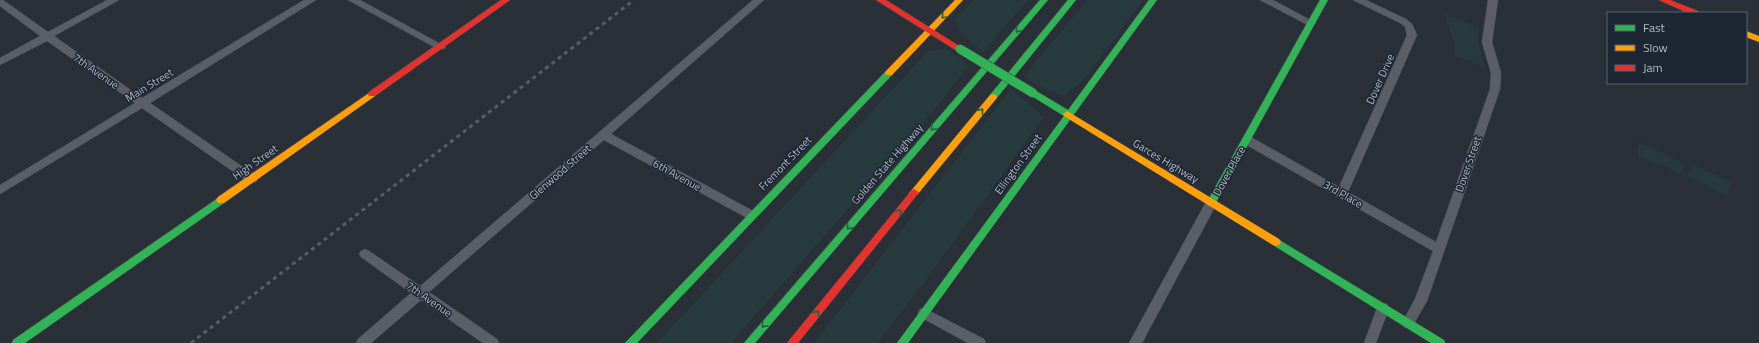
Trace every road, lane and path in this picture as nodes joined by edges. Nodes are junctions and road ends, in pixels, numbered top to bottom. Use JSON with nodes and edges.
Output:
{"nodes":[{"id":1,"x":114,"y":0,"type":"edge"},
{"id":2,"x":311,"y":0,"type":"edge"},
{"id":3,"x":353,"y":0,"type":"edge"},
{"id":4,"x":506,"y":0,"type":"edge"},
{"id":5,"x":759,"y":0,"type":"edge"},
{"id":6,"x":880,"y":0,"type":"edge"},
{"id":7,"x":959,"y":0,"type":"edge"},
{"id":8,"x":1044,"y":0,"type":"edge"},
{"id":9,"x":1072,"y":0,"type":"edge"},
{"id":10,"x":1153,"y":0,"type":"edge"},
{"id":11,"x":1265,"y":0,"type":"edge"},
{"id":12,"x":1324,"y":0,"type":"edge"},
{"id":13,"x":1358,"y":0,"type":"edge"},
{"id":14,"x":1493,"y":0,"type":"edge"},
{"id":15,"x":1663,"y":0,"type":"edge"},
{"id":16,"x":0,"y":2,"type":"edge"},
{"id":17,"x":1693,"y":12,"type":"edge"},
{"id":18,"x":1311,"y":23,"type":"junction"},
{"id":19,"x":930,"y":31,"type":"junction"},
{"id":20,"x":1747,"y":34,"type":"edge"},
{"id":21,"x":47,"y":36,"type":"junction"},
{"id":22,"x":1759,"y":39,"type":"edge"},
{"id":23,"x":440,"y":47,"type":"junction"},
{"id":24,"x":0,"y":62,"type":"edge"},
{"id":25,"x":142,"y":103,"type":"junction"},
{"id":26,"x":1067,"y":114,"type":"junction"},
{"id":27,"x":603,"y":135,"type":"junction"},
{"id":28,"x":1247,"y":140,"type":"junction"},
{"id":29,"x":252,"y":179,"type":"junction"},
{"id":30,"x":0,"y":190,"type":"edge"},
{"id":31,"x":1341,"y":194,"type":"junction"},
{"id":32,"x":1211,"y":203,"type":"junction"},
{"id":33,"x":751,"y":216,"type":"junction"},
{"id":34,"x":1439,"y":249,"type":"junction"},
{"id":35,"x":365,"y":254,"type":"dead end"},
{"id":36,"x":420,"y":292,"type":"junction"},
{"id":37,"x":1383,"y":308,"type":"junction"},
{"id":38,"x":924,"y":313,"type":"junction"},
{"id":39,"x":1408,"y":324,"type":"junction"},
{"id":40,"x":17,"y":343,"type":"edge"},
{"id":41,"x":362,"y":343,"type":"edge"},
{"id":42,"x":493,"y":343,"type":"edge"},
{"id":43,"x":630,"y":343,"type":"edge"},
{"id":44,"x":749,"y":343,"type":"edge"},
{"id":45,"x":792,"y":343,"type":"edge"},
{"id":46,"x":902,"y":343,"type":"edge"},
{"id":47,"x":980,"y":343,"type":"edge"},
{"id":48,"x":1135,"y":343,"type":"edge"},
{"id":49,"x":1370,"y":343,"type":"edge"},
{"id":50,"x":1440,"y":343,"type":"edge"}],
"edges":[{"from":1,"to":21,"type":"street"},
{"from":2,"to":25,"type":"street","name":"Main Street"},
{"from":3,"to":23,"type":"street"},
{"from":4,"to":23,"type":"main road","name":"High Street"},
{"from":5,"to":27,"type":"street","name":"Glenwood Street"},
{"from":6,"to":19,"type":"main road","name":"Garces Highway"},
{"from":7,"to":19,"type":"main road","name":"Fremont Street","one_way":true},
{"from":8,"to":44,"type":"main road","name":"Golden State Highway","one_way":true},
{"from":45,"to":9,"type":"main road","one_way":true},
{"from":10,"to":26,"type":"main road","name":"Ellington Street"},
{"from":11,"to":18,"type":"street"},
{"from":12,"to":18,"type":"main road","name":"Dover Place"},
{"from":13,"to":31,"type":"street","name":"Dover Drive"},
{"from":14,"to":34,"type":"street","name":"Dover Street"},
{"from":15,"to":17,"type":"main road"},
{"from":16,"to":21,"type":"street","name":"7th Avenue"},
{"from":18,"to":28,"type":"main road","name":"Dover Place"},
{"from":19,"to":26,"type":"main road","name":"Garces Highway","bridge":true},
{"from":19,"to":33,"type":"main road","name":"Fremont Street"},
{"from":20,"to":22,"type":"main road"},
{"from":21,"to":24,"type":"street"},
{"from":21,"to":25,"type":"street","name":"7th Avenue"},
{"from":23,"to":29,"type":"main road","name":"High Street"},
{"from":25,"to":29,"type":"street","name":"7th Avenue"},
{"from":25,"to":30,"type":"street","name":"Main Street"},
{"from":26,"to":32,"type":"main road","name":"Garces Highway"},
{"from":26,"to":38,"type":"main road","name":"Ellington Street"},
{"from":27,"to":33,"type":"street","name":"6th Avenue"},
{"from":27,"to":36,"type":"street","name":"Glenwood Street"},
{"from":28,"to":31,"type":"street","name":"3rd Place"},
{"from":28,"to":32,"type":"main road","name":"Dover Place"},
{"from":29,"to":40,"type":"main road","name":"High Street"},
{"from":31,"to":34,"type":"street","name":"3rd Place"},
{"from":32,"to":37,"type":"main road","name":"Garces Highway"},
{"from":32,"to":48,"type":"street","name":"Dover Place"},
{"from":33,"to":43,"type":"main road","name":"Fremont Street"},
{"from":34,"to":39,"type":"street","name":"Dover Street"},
{"from":35,"to":36,"type":"street","name":"7th Avenue"},
{"from":36,"to":41,"type":"street","name":"Glenwood Street"},
{"from":36,"to":42,"type":"street","name":"7th Avenue"},
{"from":37,"to":39,"type":"main road","name":"Garces Highway"},
{"from":37,"to":49,"type":"street"},
{"from":38,"to":46,"type":"main road","name":"Ellington Street"},
{"from":38,"to":47,"type":"street"},
{"from":39,"to":50,"type":"main road","name":"Garces Highway"}]}
